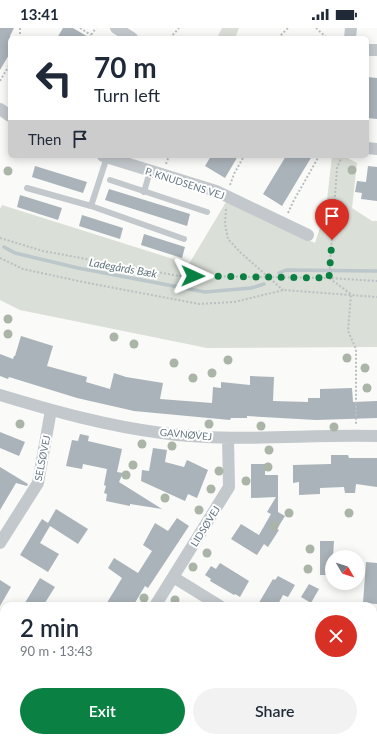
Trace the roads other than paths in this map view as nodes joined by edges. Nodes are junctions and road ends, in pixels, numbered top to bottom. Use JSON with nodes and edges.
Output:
{"nodes":[{"id":1,"x":116,"y":28,"type":"edge"},
{"id":2,"x":129,"y":36,"type":"edge"},
{"id":3,"x":105,"y":158,"type":"edge"},
{"id":4,"x":108,"y":158,"type":"edge"},
{"id":5,"x":150,"y":171,"type":"junction"},
{"id":6,"x":110,"y":180,"type":"dead end"},
{"id":7,"x":27,"y":188,"type":"dead end"},
{"id":8,"x":144,"y":192,"type":"junction"},
{"id":9,"x":91,"y":206,"type":"junction"},
{"id":10,"x":207,"y":212,"type":"dead end"},
{"id":11,"x":308,"y":235,"type":"dead end"},
{"id":12,"x":184,"y":239,"type":"dead end"},
{"id":13,"x":0,"y":395,"type":"edge"},
{"id":14,"x":51,"y":410,"type":"junction"},
{"id":15,"x":377,"y":436,"type":"edge"},
{"id":16,"x":228,"y":438,"type":"junction"},
{"id":17,"x":0,"y":543,"type":"edge"},
{"id":18,"x":173,"y":578,"type":"junction"},
{"id":19,"x":158,"y":602,"type":"edge"},
{"id":20,"x":213,"y":602,"type":"edge"}],
"edges":[{"from":1,"to":2,"type":"street"},
{"from":3,"to":9,"type":"lane"},
{"from":4,"to":5,"type":"street","name":"P. KNUDSENS VEJ"},
{"from":5,"to":8,"type":"lane"},
{"from":5,"to":11,"type":"street","name":"P. KNUDSENS VEJ"},
{"from":6,"to":8,"type":"lane"},
{"from":7,"to":9,"type":"lane"},
{"from":8,"to":10,"type":"lane"},
{"from":9,"to":12,"type":"lane"},
{"from":13,"to":14,"type":"street","name":"GAVNØVEJ"},
{"from":14,"to":16,"type":"street","name":"GAVNØVEJ"},
{"from":14,"to":17,"type":"street","name":"SELSØVEJ"},
{"from":15,"to":16,"type":"street","name":"GAVNØVEJ"},
{"from":16,"to":18,"type":"street","name":"LIDSØVEJ"},
{"from":18,"to":19,"type":"street","name":"LIDSØVEJ"},
{"from":18,"to":20,"type":"street"}]}
